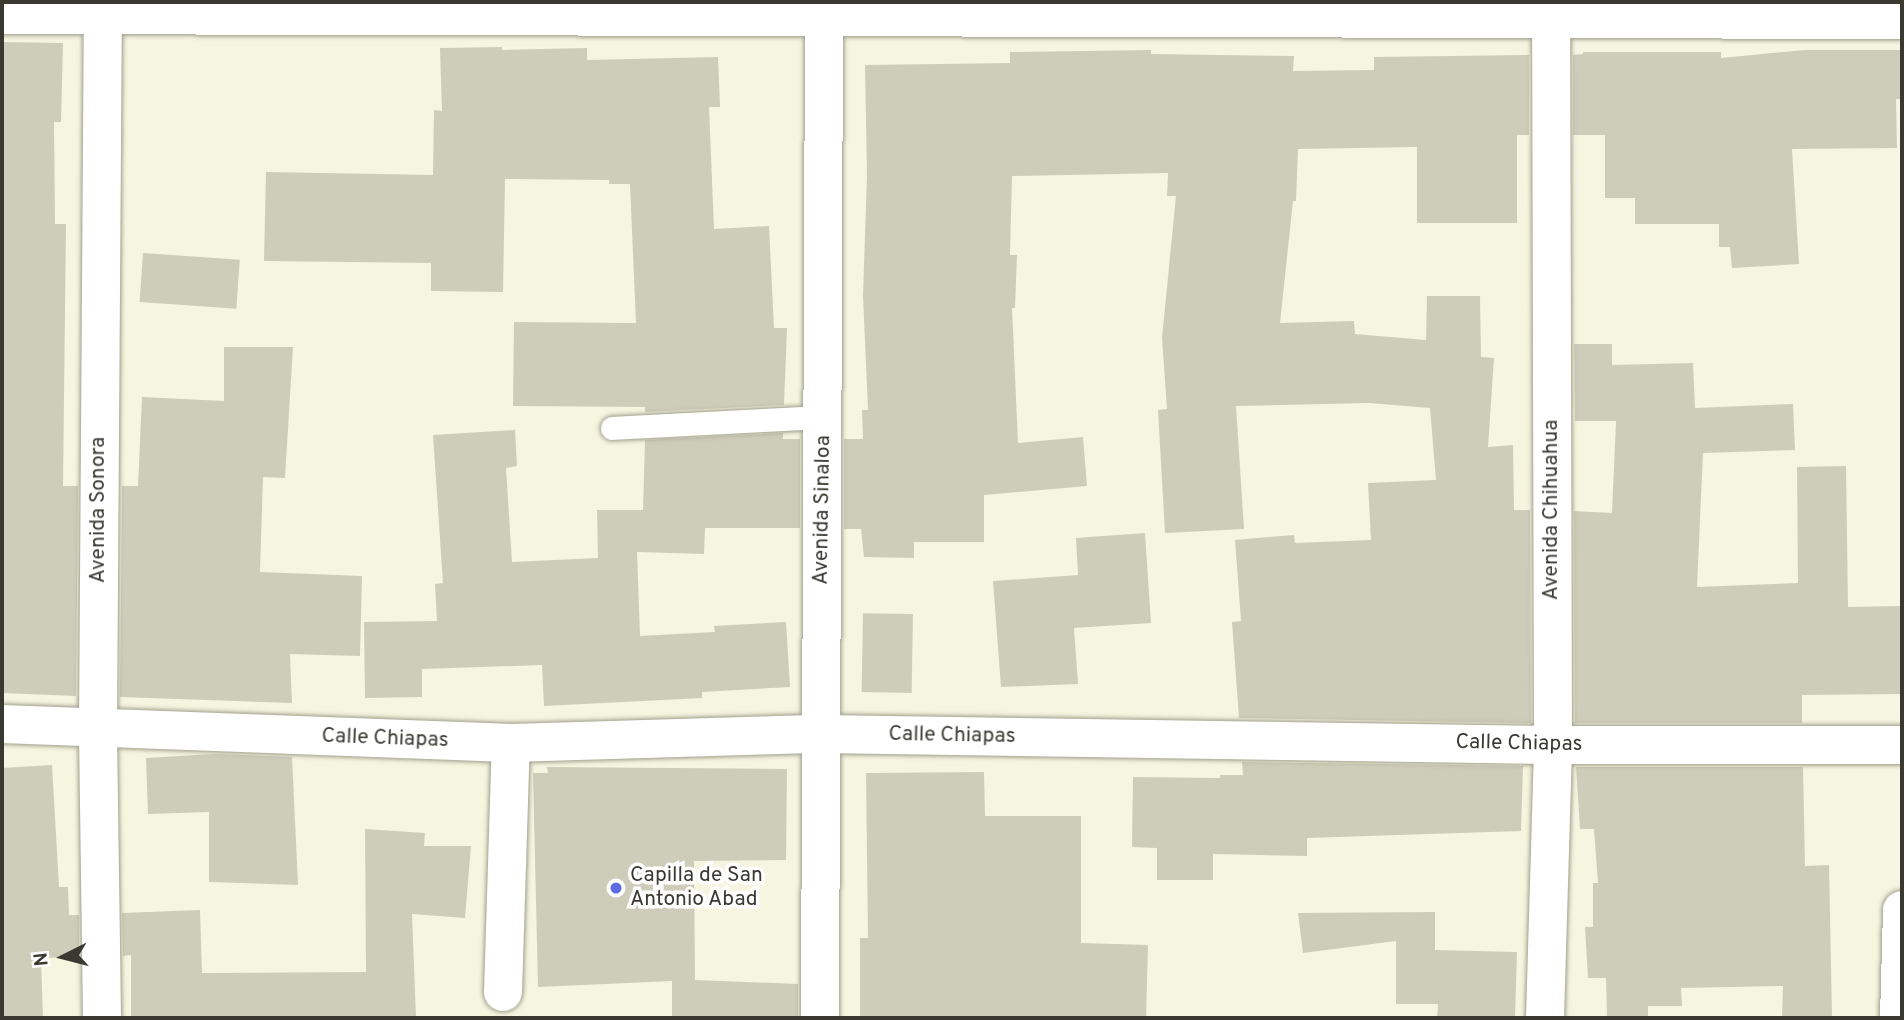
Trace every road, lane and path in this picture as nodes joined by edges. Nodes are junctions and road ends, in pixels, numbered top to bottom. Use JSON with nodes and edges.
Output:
{"nodes":[{"id":1,"x":824,"y":9,"type":"edge"},
{"id":2,"x":103,"y":10,"type":"edge"},
{"id":3,"x":1551,"y":11,"type":"edge"},
{"id":4,"x":2,"y":15,"type":"edge"},
{"id":5,"x":1902,"y":20,"type":"edge"},
{"id":6,"x":824,"y":417,"type":"junction"},
{"id":7,"x":612,"y":428,"type":"dead end"},
{"id":8,"x":2,"y":724,"type":"edge"},
{"id":9,"x":98,"y":729,"type":"junction"},
{"id":10,"x":820,"y":734,"type":"junction"},
{"id":11,"x":511,"y":743,"type":"junction"},
{"id":12,"x":1553,"y":745,"type":"junction"},
{"id":13,"x":1902,"y":745,"type":"edge"},
{"id":14,"x":1902,"y":910,"type":"edge"},
{"id":15,"x":503,"y":992,"type":"dead end"},
{"id":16,"x":102,"y":1018,"type":"edge"},
{"id":17,"x":820,"y":1018,"type":"edge"},
{"id":18,"x":1545,"y":1018,"type":"edge"},
{"id":19,"x":1899,"y":1018,"type":"edge"}],
"edges":[{"from":1,"to":2,"type":"street"},
{"from":1,"to":3,"type":"street"},
{"from":1,"to":6,"type":"street","name":"Avenida Sinaloa"},
{"from":2,"to":4,"type":"street"},
{"from":2,"to":9,"type":"street","name":"Avenida Sonora"},
{"from":3,"to":5,"type":"street"},
{"from":3,"to":12,"type":"street","name":"Avenida Chihuahua"},
{"from":6,"to":7,"type":"lane"},
{"from":6,"to":10,"type":"street","name":"Avenida Sinaloa"},
{"from":8,"to":9,"type":"street","name":"Calle Chiapas"},
{"from":9,"to":11,"type":"street","name":"Calle Chiapas"},
{"from":9,"to":16,"type":"street","name":"Avenida Sonora"},
{"from":10,"to":11,"type":"street","name":"Calle Chiapas"},
{"from":10,"to":12,"type":"street","name":"Calle Chiapas"},
{"from":10,"to":17,"type":"street","name":"Avenida Sinaloa"},
{"from":11,"to":15,"type":"street"},
{"from":12,"to":13,"type":"street","name":"Calle Chiapas"},
{"from":12,"to":18,"type":"street","name":"Avenida Chihuahua"},
{"from":14,"to":19,"type":"street"}]}
